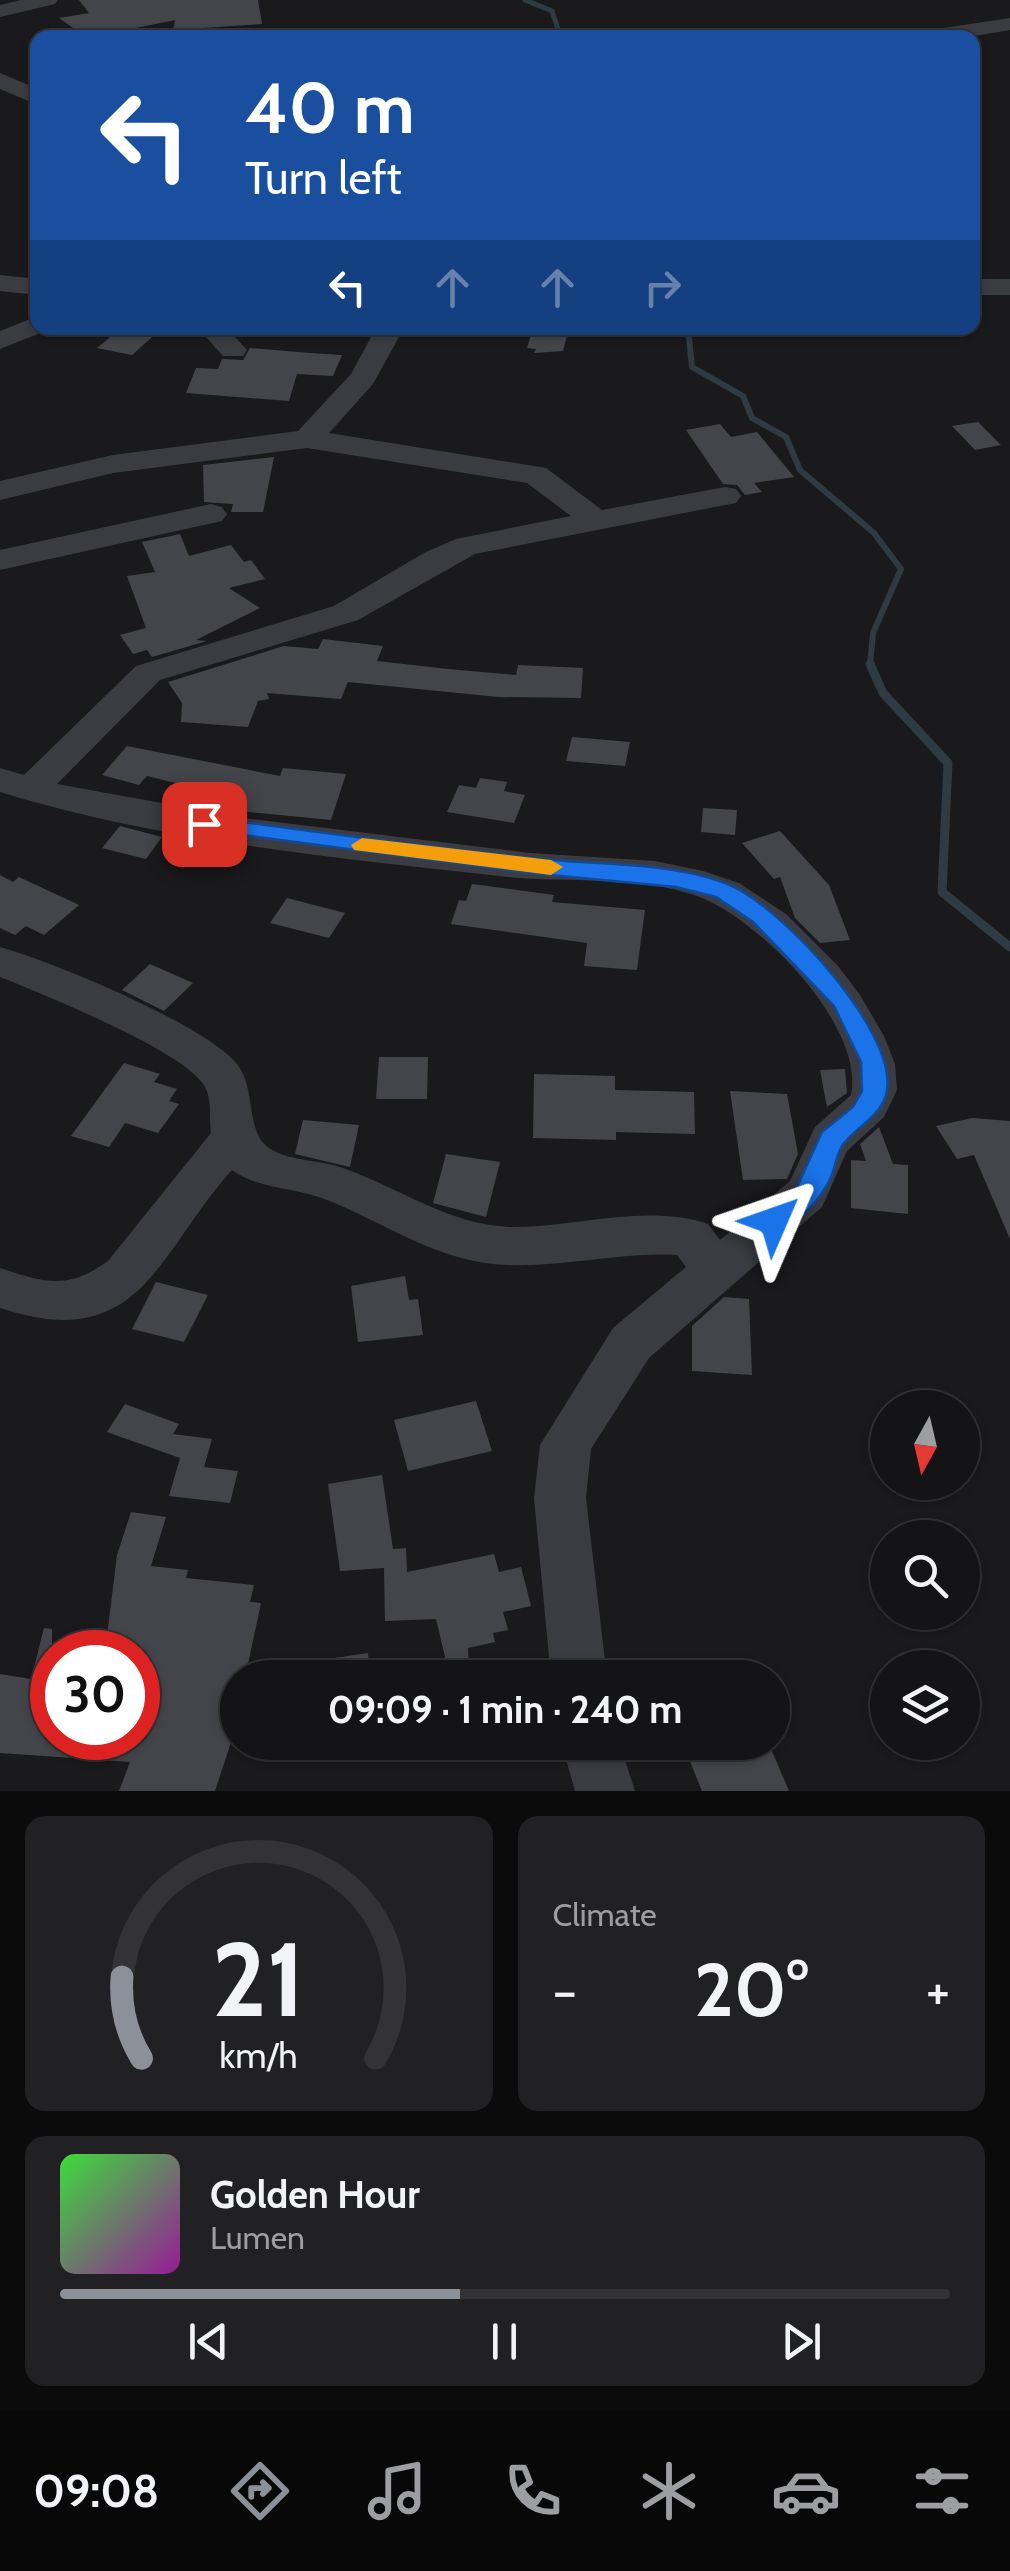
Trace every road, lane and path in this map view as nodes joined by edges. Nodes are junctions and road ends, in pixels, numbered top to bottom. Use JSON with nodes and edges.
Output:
{"nodes":[{"id":1,"x":48,"y":0,"type":"edge"},
{"id":2,"x":0,"y":11,"type":"edge"},
{"id":3,"x":1010,"y":24,"type":"edge"},
{"id":4,"x":970,"y":30,"type":"edge"},
{"id":5,"x":30,"y":78,"type":"edge"},
{"id":6,"x":5,"y":85,"type":"edge"},
{"id":7,"x":30,"y":95,"type":"edge"},
{"id":8,"x":0,"y":283,"type":"edge"},
{"id":9,"x":30,"y":286,"type":"edge"},
{"id":10,"x":1010,"y":287,"type":"edge"},
{"id":11,"x":980,"y":288,"type":"edge"},
{"id":12,"x":30,"y":328,"type":"edge"},
{"id":13,"x":218,"y":335,"type":"edge"},
{"id":14,"x":386,"y":335,"type":"edge"},
{"id":15,"x":0,"y":341,"type":"edge"},
{"id":16,"x":232,"y":350,"type":"dead end"},
{"id":17,"x":307,"y":439,"type":"junction"},
{"id":18,"x":0,"y":491,"type":"edge"},
{"id":19,"x":725,"y":496,"type":"dead end"},
{"id":20,"x":211,"y":514,"type":"dead end"},
{"id":21,"x":593,"y":519,"type":"junction"},
{"id":22,"x":0,"y":560,"type":"edge"},
{"id":23,"x":15,"y":785,"type":"edge"},
{"id":24,"x":0,"y":961,"type":"edge"},
{"id":25,"x":236,"y":1138,"type":"junction"},
{"id":26,"x":714,"y":1269,"type":"junction"},
{"id":27,"x":0,"y":1288,"type":"edge"},
{"id":28,"x":577,"y":1660,"type":"edge"},
{"id":29,"x":596,"y":1760,"type":"edge"},
{"id":30,"x":605,"y":1791,"type":"edge"}],
"edges":[{"from":1,"to":2,"type":"street"},
{"from":3,"to":4,"type":"street"},
{"from":5,"to":6,"type":"street"},
{"from":6,"to":7,"type":"street"},
{"from":8,"to":9,"type":"street"},
{"from":10,"to":11,"type":"street"},
{"from":12,"to":15,"type":"street"},
{"from":13,"to":16,"type":"street"},
{"from":14,"to":17,"type":"street"},
{"from":17,"to":18,"type":"street"},
{"from":17,"to":21,"type":"street"},
{"from":19,"to":21,"type":"street"},
{"from":20,"to":22,"type":"street"},
{"from":21,"to":23,"type":"street"},
{"from":23,"to":26,"type":"street"},
{"from":24,"to":25,"type":"street"},
{"from":25,"to":26,"type":"street"},
{"from":25,"to":27,"type":"street"},
{"from":26,"to":28,"type":"street"},
{"from":29,"to":30,"type":"street"}]}
